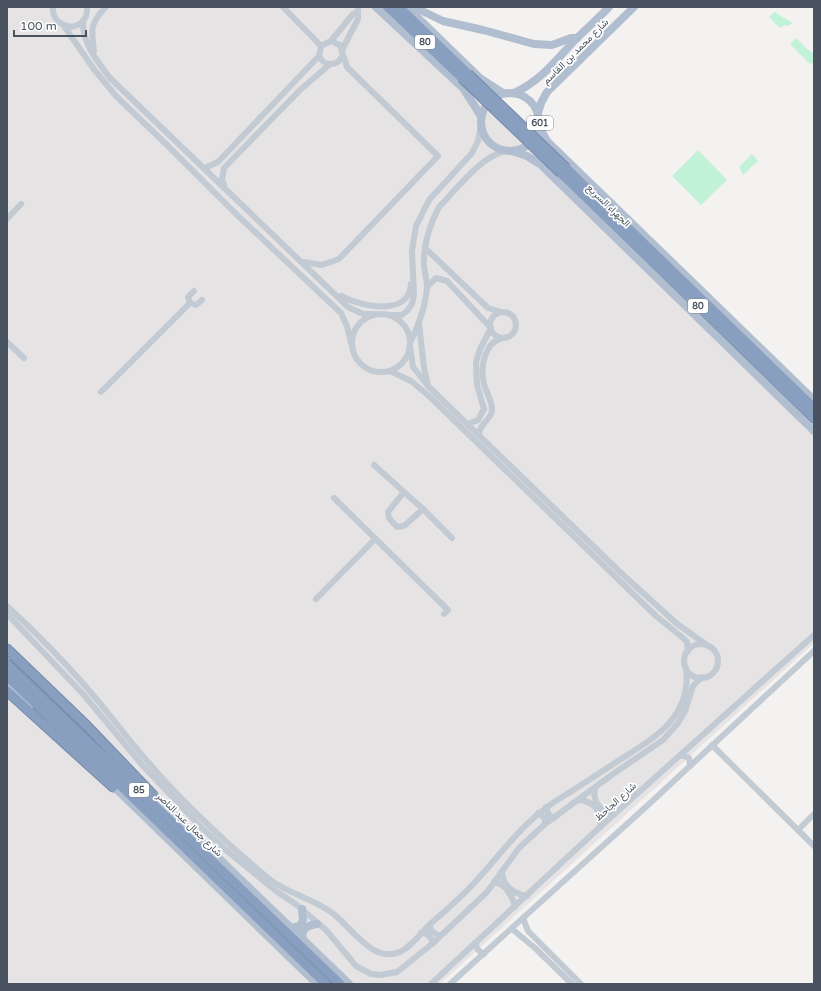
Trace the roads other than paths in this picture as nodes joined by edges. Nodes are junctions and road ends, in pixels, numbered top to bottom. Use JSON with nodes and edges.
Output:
{"nodes":[{"id":1,"x":54,"y":7,"type":"edge"},
{"id":2,"x":87,"y":7,"type":"edge"},
{"id":3,"x":106,"y":7,"type":"edge"},
{"id":4,"x":283,"y":7,"type":"edge"},
{"id":5,"x":376,"y":7,"type":"edge"},
{"id":6,"x":388,"y":7,"type":"edge"},
{"id":7,"x":399,"y":7,"type":"edge"},
{"id":8,"x":407,"y":7,"type":"edge"},
{"id":9,"x":414,"y":7,"type":"edge"},
{"id":10,"x":609,"y":7,"type":"edge"},
{"id":11,"x":634,"y":7,"type":"edge"},
{"id":12,"x":358,"y":10,"type":"edge"},
{"id":13,"x":83,"y":22,"type":"junction"},
{"id":14,"x":64,"y":26,"type":"junction"},
{"id":15,"x":577,"y":38,"type":"junction"},
{"id":16,"x":330,"y":41,"type":"junction"},
{"id":17,"x":321,"y":46,"type":"junction"},
{"id":18,"x":342,"y":52,"type":"junction"},
{"id":19,"x":95,"y":56,"type":"junction"},
{"id":20,"x":319,"y":56,"type":"junction"},
{"id":21,"x":331,"y":64,"type":"junction"},
{"id":22,"x":347,"y":67,"type":"junction"},
{"id":23,"x":544,"y":74,"type":"junction"},
{"id":24,"x":561,"y":77,"type":"junction"},
{"id":25,"x":110,"y":78,"type":"junction"},
{"id":26,"x":104,"y":83,"type":"junction"},
{"id":27,"x":122,"y":90,"type":"junction"},
{"id":28,"x":503,"y":93,"type":"junction"},
{"id":29,"x":514,"y":93,"type":"junction"},
{"id":30,"x":116,"y":96,"type":"junction"},
{"id":31,"x":538,"y":113,"type":"junction"},
{"id":32,"x":481,"y":116,"type":"junction"},
{"id":33,"x":481,"y":126,"type":"junction"},
{"id":34,"x":539,"y":127,"type":"junction"},
{"id":35,"x":508,"y":151,"type":"junction"},
{"id":36,"x":228,"y":153,"type":"junction"},
{"id":37,"x":234,"y":159,"type":"junction"},
{"id":38,"x":205,"y":168,"type":"junction"},
{"id":39,"x":224,"y":186,"type":"junction"},
{"id":40,"x":435,"y":193,"type":"junction"},
{"id":41,"x":444,"y":202,"type":"junction"},
{"id":42,"x":21,"y":204,"type":"dead end"},
{"id":43,"x":7,"y":219,"type":"edge"},
{"id":44,"x":425,"y":248,"type":"junction"},
{"id":45,"x":302,"y":261,"type":"junction"},
{"id":46,"x":412,"y":266,"type":"junction"},
{"id":47,"x":293,"y":268,"type":"junction"},
{"id":48,"x":427,"y":287,"type":"junction"},
{"id":49,"x":194,"y":291,"type":"dead end"},
{"id":50,"x":336,"y":293,"type":"junction"},
{"id":51,"x":202,"y":300,"type":"dead end"},
{"id":52,"x":190,"y":303,"type":"junction"},
{"id":53,"x":501,"y":312,"type":"junction"},
{"id":54,"x":374,"y":314,"type":"junction"},
{"id":55,"x":388,"y":315,"type":"junction"},
{"id":56,"x":419,"y":323,"type":"junction"},
{"id":57,"x":490,"y":328,"type":"junction"},
{"id":58,"x":502,"y":338,"type":"junction"},
{"id":59,"x":7,"y":342,"type":"edge"},
{"id":60,"x":351,"y":342,"type":"junction"},
{"id":61,"x":410,"y":345,"type":"junction"},
{"id":62,"x":24,"y":358,"type":"dead end"},
{"id":63,"x":390,"y":371,"type":"junction"},
{"id":64,"x":428,"y":386,"type":"junction"},
{"id":65,"x":101,"y":392,"type":"dead end"},
{"id":66,"x":814,"y":400,"type":"edge"},
{"id":67,"x":814,"y":408,"type":"edge"},
{"id":68,"x":814,"y":418,"type":"edge"},
{"id":69,"x":470,"y":426,"type":"junction"},
{"id":70,"x":814,"y":431,"type":"edge"},
{"id":71,"x":467,"y":432,"type":"junction"},
{"id":72,"x":479,"y":435,"type":"junction"},
{"id":73,"x":374,"y":466,"type":"dead end"},
{"id":74,"x":403,"y":493,"type":"junction"},
{"id":75,"x":334,"y":498,"type":"dead end"},
{"id":76,"x":550,"y":504,"type":"junction"},
{"id":77,"x":423,"y":509,"type":"junction"},
{"id":78,"x":545,"y":509,"type":"junction"},
{"id":79,"x":452,"y":538,"type":"dead end"},
{"id":80,"x":375,"y":539,"type":"junction"},
{"id":81,"x":316,"y":599,"type":"dead end"},
{"id":82,"x":7,"y":606,"type":"edge"},
{"id":83,"x":7,"y":614,"type":"edge"},
{"id":84,"x":444,"y":614,"type":"dead end"},
{"id":85,"x":814,"y":635,"type":"edge"},
{"id":86,"x":708,"y":646,"type":"junction"},
{"id":87,"x":7,"y":649,"type":"edge"},
{"id":88,"x":688,"y":651,"type":"junction"},
{"id":89,"x":814,"y":651,"type":"edge"},
{"id":90,"x":7,"y":654,"type":"edge"},
{"id":91,"x":7,"y":664,"type":"edge"},
{"id":92,"x":686,"y":668,"type":"junction"},
{"id":93,"x":7,"y":676,"type":"edge"},
{"id":94,"x":702,"y":677,"type":"junction"},
{"id":95,"x":7,"y":684,"type":"edge"},
{"id":96,"x":9,"y":693,"type":"edge"},
{"id":97,"x":712,"y":745,"type":"junction"},
{"id":98,"x":130,"y":746,"type":"junction"},
{"id":99,"x":681,"y":755,"type":"junction"},
{"id":100,"x":141,"y":758,"type":"junction"},
{"id":101,"x":690,"y":766,"type":"junction"},
{"id":102,"x":113,"y":787,"type":"junction"},
{"id":103,"x":595,"y":788,"type":"junction"},
{"id":104,"x":153,"y":795,"type":"junction"},
{"id":105,"x":579,"y":800,"type":"junction"},
{"id":106,"x":546,"y":807,"type":"junction"},
{"id":107,"x":538,"y":813,"type":"junction"},
{"id":108,"x":616,"y":813,"type":"junction"},
{"id":109,"x":814,"y":814,"type":"edge"},
{"id":110,"x":554,"y":818,"type":"junction"},
{"id":111,"x":545,"y":824,"type":"junction"},
{"id":112,"x":600,"y":827,"type":"junction"},
{"id":113,"x":798,"y":830,"type":"junction"},
{"id":114,"x":814,"y":846,"type":"edge"},
{"id":115,"x":502,"y":871,"type":"junction"},
{"id":116,"x":494,"y":882,"type":"junction"},
{"id":117,"x":526,"y":896,"type":"junction"},
{"id":118,"x":515,"y":907,"type":"junction"},
{"id":119,"x":302,"y":909,"type":"junction"},
{"id":120,"x":523,"y":918,"type":"junction"},
{"id":121,"x":317,"y":924,"type":"junction"},
{"id":122,"x":430,"y":925,"type":"junction"},
{"id":123,"x":291,"y":928,"type":"junction"},
{"id":124,"x":512,"y":930,"type":"junction"},
{"id":125,"x":528,"y":931,"type":"junction"},
{"id":126,"x":421,"y":933,"type":"junction"},
{"id":127,"x":440,"y":936,"type":"junction"},
{"id":128,"x":522,"y":937,"type":"junction"},
{"id":129,"x":304,"y":940,"type":"junction"},
{"id":130,"x":475,"y":943,"type":"junction"},
{"id":131,"x":432,"y":944,"type":"junction"},
{"id":132,"x":484,"y":954,"type":"junction"},
{"id":133,"x":317,"y":984,"type":"edge"},
{"id":134,"x":326,"y":984,"type":"edge"},
{"id":135,"x":340,"y":984,"type":"edge"},
{"id":136,"x":349,"y":984,"type":"edge"},
{"id":137,"x":431,"y":984,"type":"edge"},
{"id":138,"x":450,"y":984,"type":"edge"},
{"id":139,"x":572,"y":984,"type":"edge"},
{"id":140,"x":581,"y":984,"type":"edge"}],
"edges":[{"from":1,"to":14,"type":"street"},
{"from":2,"to":13,"type":"street"},
{"from":3,"to":19,"type":"street"},
{"from":4,"to":17,"type":"street"},
{"from":5,"to":32,"type":"main road"},
{"from":6,"to":68,"type":"highway","name":"الجهراء السريع","number":"80","bridge":true},
{"from":7,"to":67,"type":"highway","name":"الجهراء السريع","number":"80","bridge":true},
{"from":8,"to":28,"type":"main road"},
{"from":9,"to":15,"type":"main road"},
{"from":10,"to":15,"type":"main road","name":"شارع محمد بن القاسم","number":"601"},
{"from":11,"to":24,"type":"main road","name":"شارع محمد بن القاسم","number":"601"},
{"from":12,"to":16,"type":"street"},
{"from":12,"to":18,"type":"street"},
{"from":13,"to":14,"type":"street"},
{"from":13,"to":19,"type":"street"},
{"from":14,"to":26,"type":"street"},
{"from":15,"to":23,"type":"main road","name":"شارع محمد بن القاسم","number":"601"},
{"from":16,"to":17,"type":"street"},
{"from":16,"to":18,"type":"street"},
{"from":17,"to":20,"type":"street"},
{"from":18,"to":21,"type":"street"},
{"from":18,"to":22,"type":"street"},
{"from":19,"to":25,"type":"street"},
{"from":20,"to":21,"type":"street"},
{"from":20,"to":36,"type":"street"},
{"from":21,"to":22,"type":"street"},
{"from":21,"to":37,"type":"street"},
{"from":22,"to":45,"type":"street"},
{"from":23,"to":24,"type":"main road"},
{"from":23,"to":29,"type":"main road","name":"شارع محمد بن القاسم","number":"601"},
{"from":24,"to":31,"type":"main road","name":"شارع محمد بن القاسم","number":"601"},
{"from":25,"to":26,"type":"street"},
{"from":25,"to":27,"type":"street"},
{"from":26,"to":30,"type":"street"},
{"from":27,"to":30,"type":"street"},
{"from":27,"to":38,"type":"street"},
{"from":28,"to":29,"type":"main road","number":"601"},
{"from":28,"to":32,"type":"main road"},
{"from":29,"to":31,"type":"main road","number":"601"},
{"from":30,"to":47,"type":"street"},
{"from":31,"to":34,"type":"main road","number":"601"},
{"from":32,"to":33,"type":"main road"},
{"from":33,"to":35,"type":"main road"},
{"from":33,"to":40,"type":"street"},
{"from":34,"to":35,"type":"main road","number":"601"},
{"from":34,"to":66,"type":"main road","name":"الجهراء السريع"},
{"from":35,"to":41,"type":"street"},
{"from":35,"to":70,"type":"main road","name":"الجهراء السريع"},
{"from":36,"to":37,"type":"street"},
{"from":36,"to":38,"type":"street"},
{"from":37,"to":39,"type":"street"},
{"from":38,"to":39,"type":"street"},
{"from":39,"to":45,"type":"street"},
{"from":40,"to":41,"type":"street"},
{"from":40,"to":46,"type":"street"},
{"from":41,"to":44,"type":"street"},
{"from":42,"to":43,"type":"street"},
{"from":44,"to":48,"type":"street"},
{"from":44,"to":53,"type":"street"},
{"from":45,"to":47,"type":"street"},
{"from":45,"to":50,"type":"street"},
{"from":46,"to":50,"type":"street"},
{"from":46,"to":55,"type":"street"},
{"from":47,"to":60,"type":"street"},
{"from":48,"to":56,"type":"street"},
{"from":48,"to":57,"type":"street"},
{"from":49,"to":52,"type":"street"},
{"from":50,"to":54,"type":"street"},
{"from":51,"to":52,"type":"street"},
{"from":52,"to":65,"type":"street"},
{"from":53,"to":57,"type":"street"},
{"from":53,"to":58,"type":"street"},
{"from":54,"to":55,"type":"street"},
{"from":54,"to":60,"type":"street"},
{"from":55,"to":61,"type":"street"},
{"from":56,"to":61,"type":"street"},
{"from":56,"to":64,"type":"street"},
{"from":57,"to":58,"type":"street"},
{"from":57,"to":69,"type":"street"},
{"from":58,"to":72,"type":"street"},
{"from":59,"to":62,"type":"street"},
{"from":60,"to":63,"type":"street"},
{"from":61,"to":63,"type":"street"},
{"from":61,"to":64,"type":"street"},
{"from":63,"to":71,"type":"street"},
{"from":64,"to":69,"type":"street"},
{"from":69,"to":71,"type":"street"},
{"from":69,"to":72,"type":"street"},
{"from":71,"to":78,"type":"street"},
{"from":72,"to":76,"type":"street"},
{"from":73,"to":74,"type":"street"},
{"from":74,"to":77,"type":"street"},
{"from":74,"to":77,"type":"street"},
{"from":75,"to":80,"type":"street"},
{"from":76,"to":78,"type":"street"},
{"from":76,"to":86,"type":"street"},
{"from":77,"to":79,"type":"street"},
{"from":78,"to":88,"type":"street"},
{"from":80,"to":81,"type":"street"},
{"from":80,"to":84,"type":"street"},
{"from":82,"to":98,"type":"street"},
{"from":83,"to":98,"type":"street"},
{"from":85,"to":99,"type":"street","name":"شارع الجاحظ"},
{"from":86,"to":88,"type":"street"},
{"from":86,"to":94,"type":"street"},
{"from":87,"to":104,"type":"highway"},
{"from":88,"to":92,"type":"street"},
{"from":89,"to":97,"type":"street"},
{"from":90,"to":104,"type":"main road"},
{"from":91,"to":135,"type":"highway","name":"شارع جمال عبد الناصر","number":"85"},
{"from":92,"to":94,"type":"street"},
{"from":92,"to":106,"type":"street"},
{"from":93,"to":134,"type":"highway","name":"شارع جمال عبد الناصر","number":"85"},
{"from":94,"to":103,"type":"street"},
{"from":95,"to":102,"type":"main road"},
{"from":96,"to":102,"type":"highway"},
{"from":97,"to":101,"type":"street"},
{"from":97,"to":113,"type":"street"},
{"from":98,"to":100,"type":"street"},
{"from":99,"to":101,"type":"street"},
{"from":99,"to":108,"type":"street","name":"شارع الجاحظ"},
{"from":100,"to":119,"type":"street"},
{"from":100,"to":126,"type":"street"},
{"from":101,"to":120,"type":"street"},
{"from":102,"to":133,"type":"main road"},
{"from":103,"to":105,"type":"street"},
{"from":103,"to":108,"type":"street"},
{"from":104,"to":123,"type":"main road"},
{"from":105,"to":110,"type":"street"},
{"from":105,"to":112,"type":"street"},
{"from":106,"to":107,"type":"street"},
{"from":106,"to":110,"type":"street"},
{"from":107,"to":111,"type":"street"},
{"from":107,"to":122,"type":"street"},
{"from":108,"to":112,"type":"street","name":"شارع الجاحظ"},
{"from":109,"to":113,"type":"street"},
{"from":110,"to":111,"type":"street"},
{"from":111,"to":115,"type":"street"},
{"from":112,"to":117,"type":"street","name":"شارع الجاحظ"},
{"from":113,"to":114,"type":"street"},
{"from":115,"to":116,"type":"street"},
{"from":115,"to":117,"type":"street"},
{"from":116,"to":118,"type":"street"},
{"from":116,"to":127,"type":"street"},
{"from":117,"to":118,"type":"street","name":"شارع الجاحظ"},
{"from":118,"to":130,"type":"street","name":"شارع الجاحظ"},
{"from":119,"to":121,"type":"street"},
{"from":119,"to":123,"type":"main road"},
{"from":120,"to":124,"type":"street"},
{"from":120,"to":125,"type":"street"},
{"from":121,"to":129,"type":"main road"},
{"from":121,"to":131,"type":"street"},
{"from":122,"to":126,"type":"street"},
{"from":122,"to":127,"type":"street"},
{"from":123,"to":129,"type":"main road"},
{"from":124,"to":128,"type":"street"},
{"from":124,"to":132,"type":"street"},
{"from":125,"to":128,"type":"street"},
{"from":125,"to":140,"type":"street"},
{"from":126,"to":131,"type":"street"},
{"from":127,"to":131,"type":"street"},
{"from":128,"to":139,"type":"street"},
{"from":129,"to":136,"type":"main road"},
{"from":130,"to":132,"type":"street"},
{"from":130,"to":137,"type":"street","name":"شارع الجاحظ"},
{"from":132,"to":138,"type":"street"}]}
